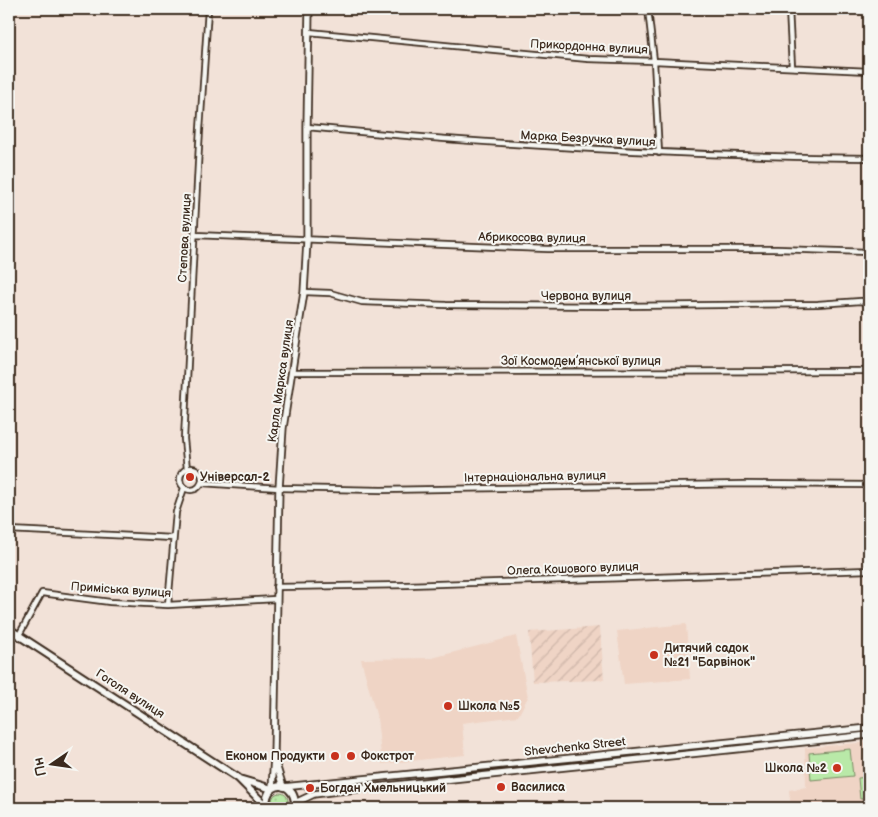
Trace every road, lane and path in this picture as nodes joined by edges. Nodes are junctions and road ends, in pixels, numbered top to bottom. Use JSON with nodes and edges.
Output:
{"nodes":[{"id":1,"x":208,"y":9,"type":"edge"},
{"id":2,"x":309,"y":9,"type":"edge"},
{"id":3,"x":648,"y":9,"type":"edge"},
{"id":4,"x":789,"y":9,"type":"edge"},
{"id":5,"x":308,"y":32,"type":"junction"},
{"id":6,"x":654,"y":61,"type":"junction"},
{"id":7,"x":792,"y":67,"type":"junction"},
{"id":8,"x":869,"y":71,"type":"edge"},
{"id":9,"x":306,"y":127,"type":"junction"},
{"id":10,"x":658,"y":152,"type":"junction"},
{"id":11,"x":869,"y":158,"type":"edge"},
{"id":12,"x":195,"y":235,"type":"junction"},
{"id":13,"x":307,"y":241,"type":"junction"},
{"id":14,"x":869,"y":252,"type":"edge"},
{"id":15,"x":304,"y":292,"type":"junction"},
{"id":16,"x":869,"y":303,"type":"edge"},
{"id":17,"x":869,"y":371,"type":"edge"},
{"id":18,"x":292,"y":372,"type":"junction"},
{"id":19,"x":187,"y":468,"type":"junction"},
{"id":20,"x":202,"y":483,"type":"junction"},
{"id":21,"x":869,"y":485,"type":"edge"},
{"id":22,"x":184,"y":488,"type":"junction"},
{"id":23,"x":279,"y":488,"type":"junction"},
{"id":24,"x":9,"y":530,"type":"edge"},
{"id":25,"x":174,"y":538,"type":"junction"},
{"id":26,"x":869,"y":570,"type":"edge"},
{"id":27,"x":276,"y":587,"type":"junction"},
{"id":28,"x":276,"y":599,"type":"junction"},
{"id":29,"x":168,"y":605,"type":"junction"},
{"id":30,"x":9,"y":629,"type":"edge"},
{"id":31,"x":19,"y":635,"type":"junction"},
{"id":32,"x":869,"y":728,"type":"edge"},
{"id":33,"x":869,"y":735,"type":"edge"},
{"id":34,"x":681,"y":747,"type":"junction"},
{"id":35,"x":682,"y":755,"type":"junction"},
{"id":36,"x":274,"y":756,"type":"junction"},
{"id":37,"x":506,"y":764,"type":"junction"},
{"id":38,"x":507,"y":773,"type":"junction"},
{"id":39,"x":238,"y":778,"type":"junction"},
{"id":40,"x":283,"y":786,"type":"junction"},
{"id":41,"x":272,"y":789,"type":"junction"},
{"id":42,"x":294,"y":806,"type":"edge"},
{"id":43,"x":268,"y":808,"type":"edge"}],
"edges":[{"from":1,"to":12,"type":"street","name":"Степова вулиця"},
{"from":2,"to":5,"type":"street","name":"Карла Маркса вулиця"},
{"from":3,"to":6,"type":"street"},
{"from":4,"to":7,"type":"street"},
{"from":5,"to":6,"type":"street","name":"Прикордонна вулиця"},
{"from":5,"to":9,"type":"street","name":"Карла Маркса вулиця"},
{"from":6,"to":7,"type":"street","name":"Прикордонна вулиця"},
{"from":6,"to":10,"type":"street"},
{"from":7,"to":8,"type":"street","name":"Прикордонна вулиця"},
{"from":9,"to":10,"type":"street","name":"Марка Безручка вулиця"},
{"from":9,"to":13,"type":"street","name":"Карла Маркса вулиця"},
{"from":10,"to":11,"type":"street","name":"Марка Безручка вулиця"},
{"from":12,"to":13,"type":"street","name":"Абрикосова вулиця"},
{"from":12,"to":19,"type":"street","name":"Степова вулиця"},
{"from":13,"to":14,"type":"street","name":"Абрикосова вулиця"},
{"from":13,"to":15,"type":"street","name":"Карла Маркса вулиця"},
{"from":15,"to":16,"type":"street","name":"Червона вулиця"},
{"from":15,"to":18,"type":"street","name":"Карла Маркса вулиця"},
{"from":17,"to":18,"type":"street","name":"Зої Космодем’янської вулиця"},
{"from":18,"to":23,"type":"street","name":"Карла Маркса вулиця"},
{"from":19,"to":20,"type":"street"},
{"from":19,"to":22,"type":"street"},
{"from":20,"to":22,"type":"street"},
{"from":20,"to":23,"type":"street","name":"Інтернаціональна вулиця"},
{"from":21,"to":23,"type":"street","name":"Інтернаціональна вулиця"},
{"from":22,"to":25,"type":"street"},
{"from":23,"to":27,"type":"street","name":"Карла Маркса вулиця"},
{"from":24,"to":25,"type":"street"},
{"from":25,"to":29,"type":"street"},
{"from":26,"to":27,"type":"street","name":"Олега Кошового вулиця"},
{"from":27,"to":28,"type":"street","name":"Карла Маркса вулиця"},
{"from":28,"to":29,"type":"street","name":"Приміська вулиця"},
{"from":28,"to":36,"type":"street","name":"Карла Маркса вулиця"},
{"from":29,"to":31,"type":"street","name":"Приміська вулиця"},
{"from":30,"to":31,"type":"main road","name":"Гоголя вулиця"},
{"from":31,"to":39,"type":"main road","name":"Гоголя вулиця"},
{"from":32,"to":34,"type":"street","name":"Shevchenka Street"},
{"from":33,"to":35,"type":"street","name":"Shevchenka Street"},
{"from":34,"to":35,"type":"street"},
{"from":34,"to":37,"type":"street","name":"Shevchenka Street"},
{"from":35,"to":38,"type":"street","name":"Shevchenka Street"},
{"from":36,"to":40,"type":"street","name":"Карла Маркса вулиця"},
{"from":36,"to":41,"type":"street","name":"Карла Маркса вулиця"},
{"from":37,"to":38,"type":"street"},
{"from":37,"to":40,"type":"street","name":"Shevchenka Street"},
{"from":38,"to":42,"type":"street","name":"Shevchenka Street"},
{"from":39,"to":41,"type":"main road","name":"Гоголя вулиця"},
{"from":39,"to":43,"type":"main road","name":"Гоголя вулиця"},
{"from":40,"to":41,"type":"main road"},
{"from":40,"to":42,"type":"main road"},
{"from":41,"to":43,"type":"main road","name":"Гоголя вулиця"}]}
